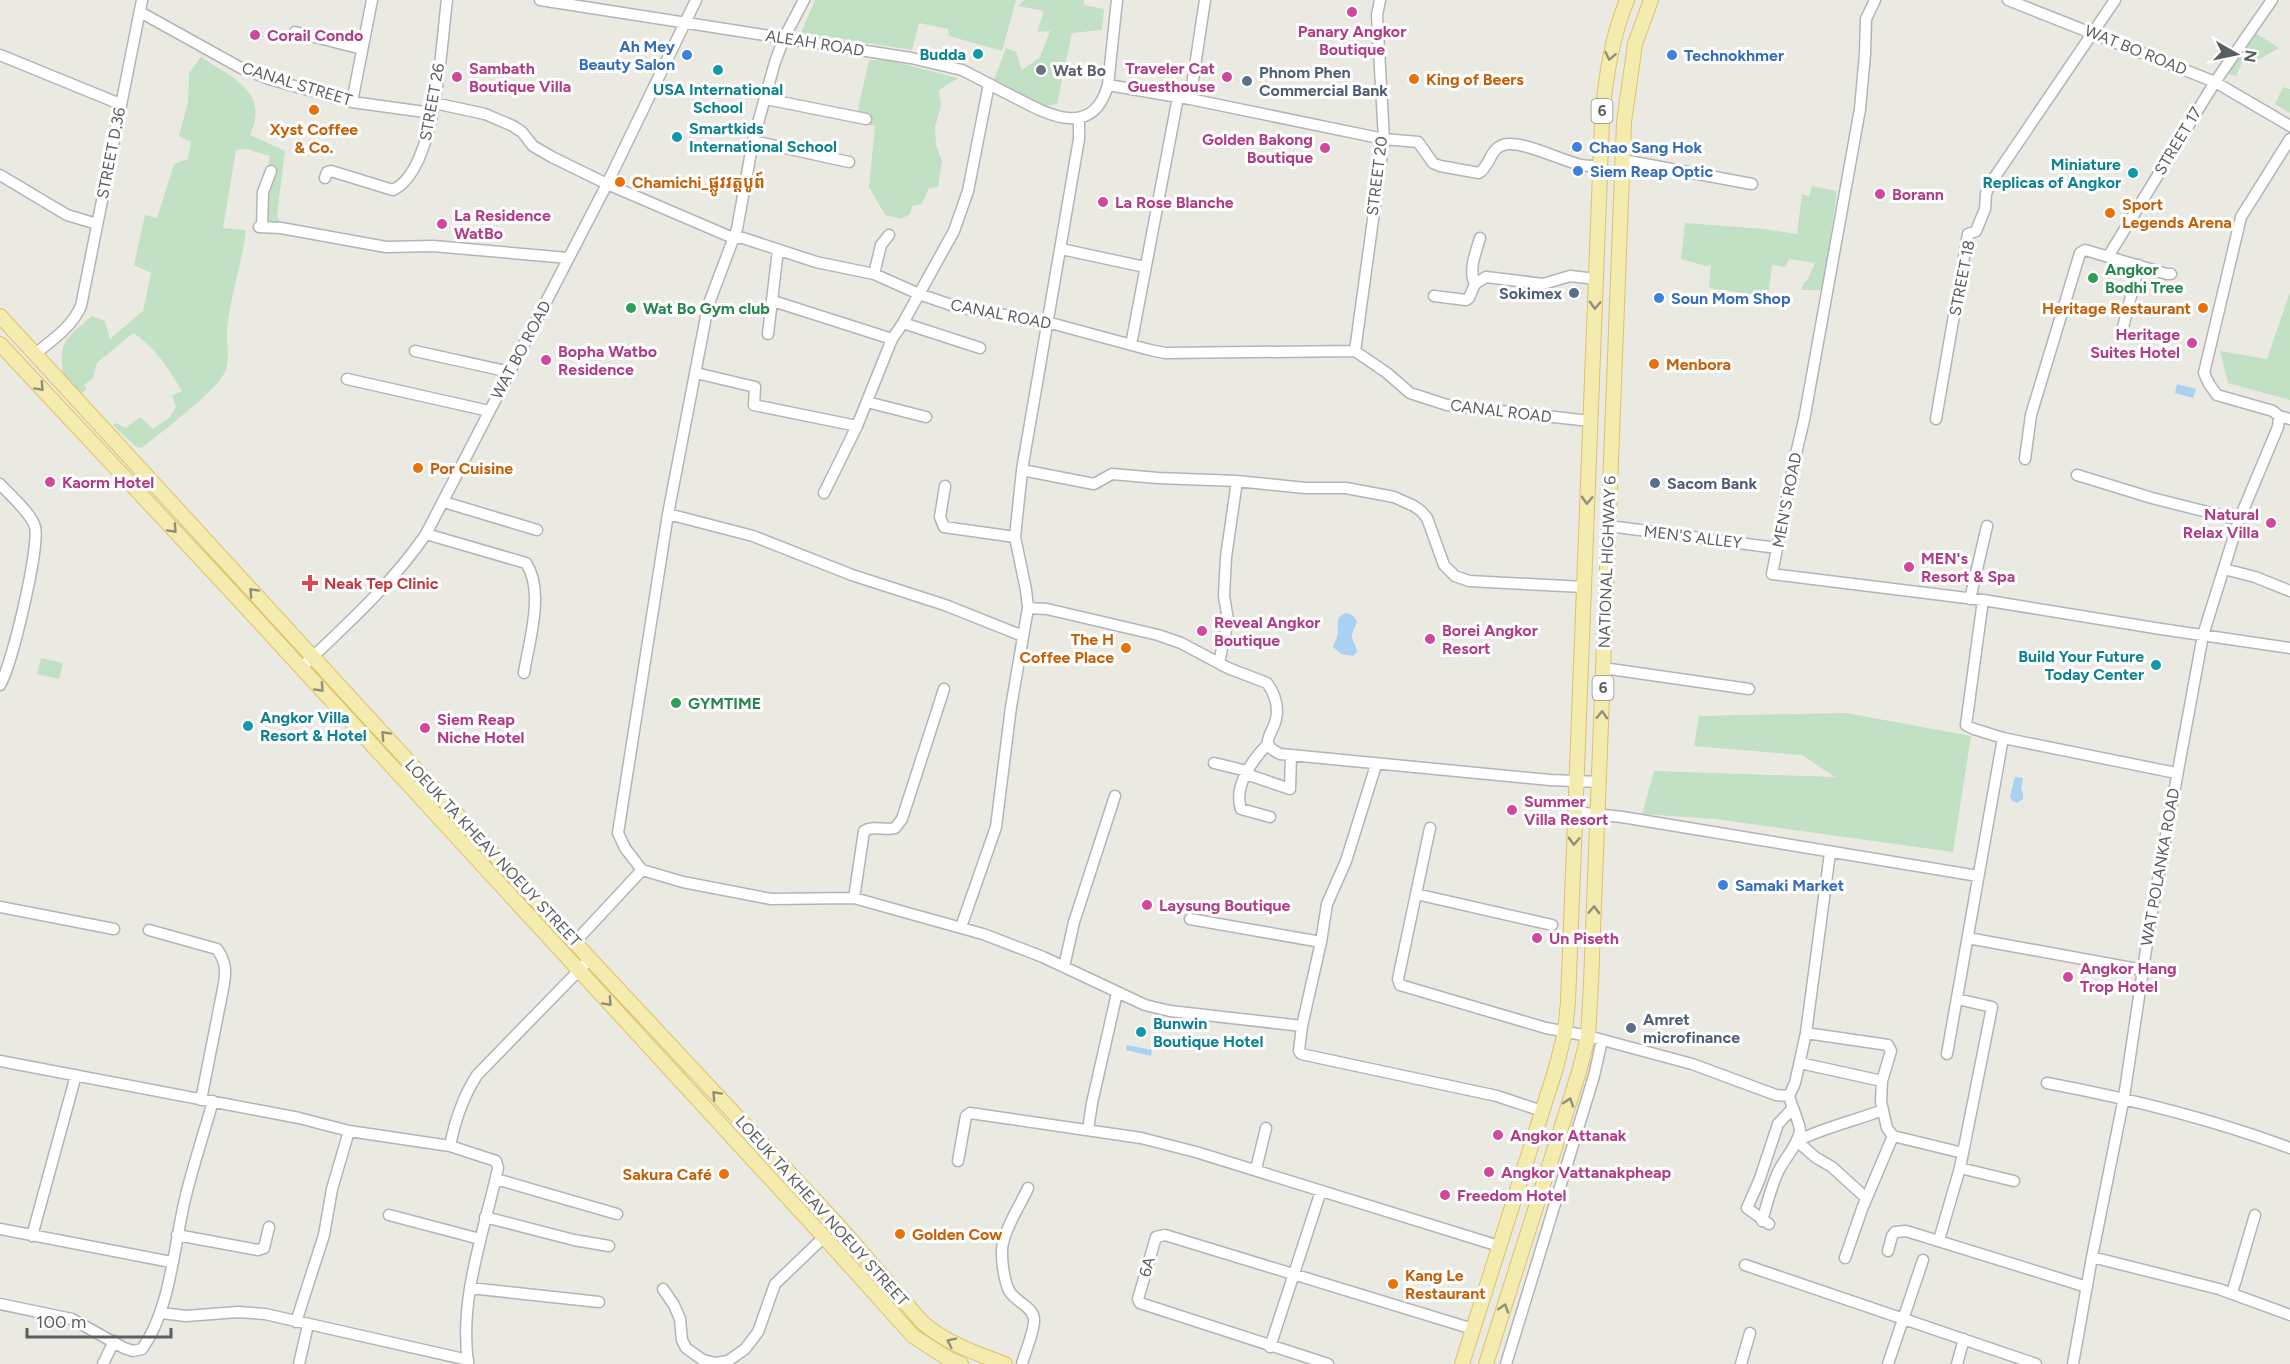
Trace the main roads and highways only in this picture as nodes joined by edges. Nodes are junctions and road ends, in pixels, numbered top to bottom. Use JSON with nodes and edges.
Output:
{"nodes":[{"id":1,"x":1627,"y":0,"type":"edge"},
{"id":2,"x":1652,"y":0,"type":"edge"},
{"id":3,"x":0,"y":316,"type":"edge"},
{"id":4,"x":0,"y":344,"type":"edge"},
{"id":5,"x":945,"y":1361,"type":"edge"},
{"id":6,"x":960,"y":1364,"type":"edge"},
{"id":7,"x":1005,"y":1364,"type":"edge"},
{"id":8,"x":1461,"y":1364,"type":"edge"},
{"id":9,"x":1486,"y":1364,"type":"edge"}],
"edges":[{"from":1,"to":8,"type":"main road","name":"NATIONAL HIGHWAY 6","number":"6","one_way":true},
{"from":9,"to":2,"type":"main road","name":"NATIONAL HIGHWAY 6","number":"6","one_way":true},
{"from":7,"to":3,"type":"main road","name":"LOEUK TA KHEAV NOEUY STREET","one_way":true},
{"from":4,"to":5,"type":"main road","name":"LOEUK TA KHEAV NOEUY STREET","one_way":true},
{"from":5,"to":6,"type":"main road","name":"LOEUK TA KHEAV NOEUY STREET"}]}
